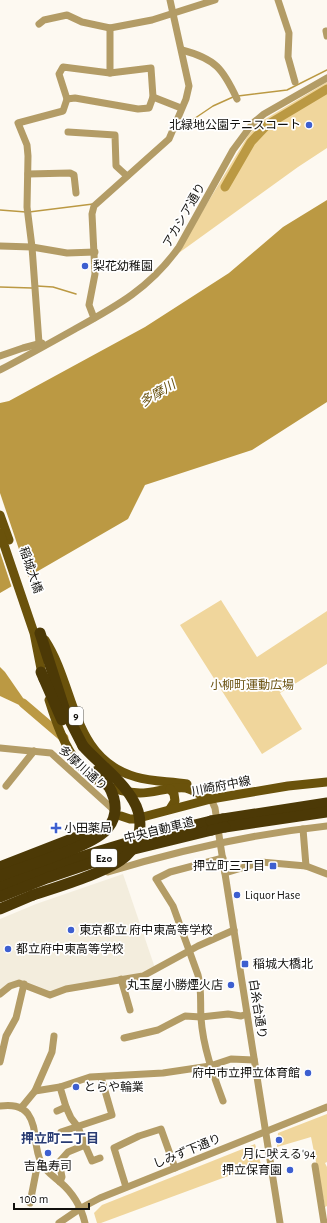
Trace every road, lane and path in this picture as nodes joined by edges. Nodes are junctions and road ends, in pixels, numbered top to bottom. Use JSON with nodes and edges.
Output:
{"nodes":[{"id":1,"x":170,"y":0,"type":"edge"},
{"id":2,"x":215,"y":0,"type":"edge"},
{"id":3,"x":278,"y":0,"type":"edge"},
{"id":4,"x":174,"y":14,"type":"junction"},
{"id":5,"x":39,"y":24,"type":"dead end"},
{"id":6,"x":110,"y":28,"type":"junction"},
{"id":7,"x":182,"y":50,"type":"junction"},
{"id":8,"x":110,"y":73,"type":"junction"},
{"id":9,"x":327,"y":78,"type":"edge"},
{"id":10,"x":295,"y":82,"type":"dead end"},
{"id":11,"x":153,"y":97,"type":"junction"},
{"id":12,"x":236,"y":97,"type":"dead end"},
{"id":13,"x":67,"y":99,"type":"junction"},
{"id":14,"x":181,"y":108,"type":"junction"},
{"id":15,"x":68,"y":132,"type":"dead end"},
{"id":16,"x":28,"y":174,"type":"junction"},
{"id":17,"x":127,"y":176,"type":"junction"},
{"id":18,"x":76,"y":194,"type":"dead end"},
{"id":19,"x":0,"y":246,"type":"edge"},
{"id":20,"x":32,"y":247,"type":"junction"},
{"id":21,"x":95,"y":252,"type":"junction"},
{"id":22,"x":94,"y":318,"type":"junction"},
{"id":23,"x":43,"y":344,"type":"junction"},
{"id":24,"x":0,"y":356,"type":"edge"},
{"id":25,"x":0,"y":370,"type":"edge"},
{"id":26,"x":0,"y":515,"type":"edge"},
{"id":27,"x":0,"y":533,"type":"edge"},
{"id":28,"x":37,"y":633,"type":"junction"},
{"id":29,"x":41,"y":672,"type":"junction"},
{"id":30,"x":0,"y":748,"type":"edge"},
{"id":31,"x":34,"y":750,"type":"junction"},
{"id":32,"x":327,"y":782,"type":"edge"},
{"id":33,"x":6,"y":786,"type":"dead end"},
{"id":34,"x":170,"y":789,"type":"junction"},
{"id":35,"x":211,"y":799,"type":"junction"},
{"id":36,"x":327,"y":803,"type":"edge"},
{"id":37,"x":170,"y":809,"type":"junction"},
{"id":38,"x":327,"y":812,"type":"edge"},
{"id":39,"x":121,"y":816,"type":"junction"},
{"id":40,"x":224,"y":823,"type":"junction"},
{"id":41,"x":211,"y":825,"type":"junction"},
{"id":42,"x":327,"y":826,"type":"edge"},
{"id":43,"x":97,"y":829,"type":"junction"},
{"id":44,"x":303,"y":829,"type":"junction"},
{"id":45,"x":220,"y":842,"type":"junction"},
{"id":46,"x":223,"y":858,"type":"junction"},
{"id":47,"x":0,"y":865,"type":"edge"},
{"id":48,"x":306,"y":866,"type":"junction"},
{"id":49,"x":225,"y":873,"type":"junction"},
{"id":50,"x":327,"y":874,"type":"edge"},
{"id":51,"x":0,"y":876,"type":"edge"},
{"id":52,"x":0,"y":887,"type":"edge"},
{"id":53,"x":0,"y":897,"type":"edge"},
{"id":54,"x":0,"y":909,"type":"edge"},
{"id":55,"x":0,"y":912,"type":"edge"},
{"id":56,"x":234,"y":930,"type":"junction"},
{"id":57,"x":188,"y":951,"type":"junction"},
{"id":58,"x":121,"y":979,"type":"junction"},
{"id":59,"x":24,"y":984,"type":"junction"},
{"id":60,"x":0,"y":994,"type":"edge"},
{"id":61,"x":130,"y":1010,"type":"dead end"},
{"id":62,"x":247,"y":1014,"type":"junction"},
{"id":63,"x":200,"y":1017,"type":"junction"},
{"id":64,"x":54,"y":1036,"type":"dead end"},
{"id":65,"x":124,"y":1038,"type":"dead end"},
{"id":66,"x":254,"y":1060,"type":"junction"},
{"id":67,"x":0,"y":1062,"type":"edge"},
{"id":68,"x":210,"y":1066,"type":"junction"},
{"id":69,"x":102,"y":1076,"type":"junction"},
{"id":70,"x":60,"y":1087,"type":"junction"},
{"id":71,"x":35,"y":1091,"type":"junction"},
{"id":72,"x":223,"y":1101,"type":"dead end"},
{"id":73,"x":0,"y":1106,"type":"edge"},
{"id":74,"x":327,"y":1106,"type":"edge"},
{"id":75,"x":66,"y":1107,"type":"junction"},
{"id":76,"x":21,"y":1108,"type":"junction"},
{"id":77,"x":57,"y":1111,"type":"dead end"},
{"id":78,"x":78,"y":1126,"type":"junction"},
{"id":79,"x":266,"y":1131,"type":"junction"},
{"id":80,"x":61,"y":1132,"type":"dead end"},
{"id":81,"x":85,"y":1145,"type":"junction"},
{"id":82,"x":100,"y":1158,"type":"dead end"},
{"id":83,"x":41,"y":1163,"type":"junction"},
{"id":84,"x":315,"y":1166,"type":"dead end"},
{"id":85,"x":175,"y":1168,"type":"junction"},
{"id":86,"x":60,"y":1182,"type":"junction"},
{"id":87,"x":126,"y":1187,"type":"junction"},
{"id":88,"x":30,"y":1203,"type":"dead end"},
{"id":89,"x":80,"y":1208,"type":"junction"},
{"id":90,"x":60,"y":1223,"type":"edge"},
{"id":91,"x":85,"y":1223,"type":"edge"},
{"id":92,"x":280,"y":1223,"type":"edge"},
{"id":93,"x":324,"y":1223,"type":"edge"}],
"edges":[{"from":1,"to":4,"type":"street"},
{"from":2,"to":4,"type":"street"},
{"from":3,"to":10,"type":"street"},
{"from":4,"to":6,"type":"street"},
{"from":4,"to":7,"type":"street"},
{"from":5,"to":6,"type":"street"},
{"from":6,"to":8,"type":"street"},
{"from":7,"to":12,"type":"street"},
{"from":7,"to":14,"type":"street"},
{"from":8,"to":11,"type":"street"},
{"from":8,"to":13,"type":"street"},
{"from":9,"to":22,"type":"street","name":"アカシア通り"},
{"from":11,"to":13,"type":"street"},
{"from":11,"to":14,"type":"street"},
{"from":13,"to":16,"type":"street"},
{"from":14,"to":17,"type":"street"},
{"from":15,"to":17,"type":"street"},
{"from":16,"to":18,"type":"street"},
{"from":16,"to":20,"type":"street"},
{"from":17,"to":21,"type":"street"},
{"from":19,"to":20,"type":"street"},
{"from":20,"to":21,"type":"street"},
{"from":20,"to":23,"type":"street"},
{"from":21,"to":22,"type":"street"},
{"from":22,"to":23,"type":"street","name":"アカシア通り"},
{"from":23,"to":24,"type":"street"},
{"from":23,"to":25,"type":"street","name":"アカシア通り"},
{"from":26,"to":28,"type":"main road","name":"稲城大橋","number":"9"},
{"from":27,"to":28,"type":"main road","name":"稲城大橋","number":"9"},
{"from":28,"to":29,"type":"main road","number":"9"},
{"from":28,"to":35,"type":"main road","number":"9"},
{"from":28,"to":54,"type":"highway","bridge":true},
{"from":29,"to":34,"type":"main road","number":"9"},
{"from":29,"to":51,"type":"highway","bridge":true},
{"from":30,"to":31,"type":"street","name":"多摩川通り"},
{"from":31,"to":33,"type":"street"},
{"from":31,"to":39,"type":"street","name":"多摩川通り"},
{"from":32,"to":35,"type":"main road","name":"川崎府中線"},
{"from":34,"to":35,"type":"main road","number":"9"},
{"from":34,"to":37,"type":"main road"},
{"from":35,"to":37,"type":"main road","name":"川崎府中線"},
{"from":35,"to":45,"type":"street","name":"白糸台通り"},
{"from":36,"to":40,"type":"highway"},
{"from":37,"to":39,"type":"main road","name":"川崎府中線"},
{"from":38,"to":40,"type":"highway"},
{"from":39,"to":43,"type":"main road"},
{"from":39,"to":47,"type":"main road"},
{"from":40,"to":41,"type":"highway","bridge":true},
{"from":41,"to":52,"type":"highway","name":"中央自動車道","number":"E20"},
{"from":41,"to":53,"type":"highway","name":"中央自動車道","number":"E20"},
{"from":42,"to":44,"type":"street"},
{"from":43,"to":47,"type":"highway"},
{"from":43,"to":47,"type":"main road"},
{"from":44,"to":45,"type":"street"},
{"from":44,"to":48,"type":"street"},
{"from":45,"to":46,"type":"street","name":"白糸台通り"},
{"from":45,"to":55,"type":"street"},
{"from":46,"to":49,"type":"street","name":"白糸台通り"},
{"from":46,"to":57,"type":"street"},
{"from":48,"to":49,"type":"street"},
{"from":48,"to":50,"type":"street"},
{"from":49,"to":56,"type":"street","name":"白糸台通り"},
{"from":56,"to":57,"type":"street"},
{"from":56,"to":62,"type":"street","name":"白糸台通り"},
{"from":57,"to":58,"type":"street"},
{"from":57,"to":63,"type":"street"},
{"from":58,"to":59,"type":"street"},
{"from":58,"to":61,"type":"street"},
{"from":59,"to":60,"type":"street"},
{"from":59,"to":67,"type":"street"},
{"from":62,"to":63,"type":"street"},
{"from":62,"to":66,"type":"street","name":"白糸台通り"},
{"from":63,"to":65,"type":"street"},
{"from":63,"to":68,"type":"street"},
{"from":64,"to":71,"type":"street"},
{"from":66,"to":68,"type":"street"},
{"from":66,"to":79,"type":"street","name":"白糸台通り"},
{"from":68,"to":69,"type":"street"},
{"from":68,"to":72,"type":"street"},
{"from":69,"to":70,"type":"street"},
{"from":69,"to":78,"type":"street"},
{"from":70,"to":71,"type":"street"},
{"from":70,"to":75,"type":"street"},
{"from":71,"to":76,"type":"street"},
{"from":73,"to":76,"type":"street"},
{"from":74,"to":79,"type":"street","name":"しみず下通り"},
{"from":75,"to":77,"type":"street"},
{"from":75,"to":78,"type":"street"},
{"from":76,"to":83,"type":"street"},
{"from":78,"to":80,"type":"street"},
{"from":78,"to":81,"type":"street"},
{"from":79,"to":85,"type":"street","name":"しみず下通り"},
{"from":79,"to":92,"type":"street","name":"白糸台通り"},
{"from":81,"to":82,"type":"street"},
{"from":81,"to":86,"type":"street"},
{"from":83,"to":86,"type":"street"},
{"from":83,"to":88,"type":"street"},
{"from":84,"to":93,"type":"street"},
{"from":85,"to":87,"type":"street","name":"しみず下通り"},
{"from":85,"to":87,"type":"street"},
{"from":86,"to":89,"type":"street"},
{"from":87,"to":89,"type":"street","name":"しみず下通り"},
{"from":89,"to":90,"type":"street","name":"しみず下通り"},
{"from":89,"to":91,"type":"street"}]}
